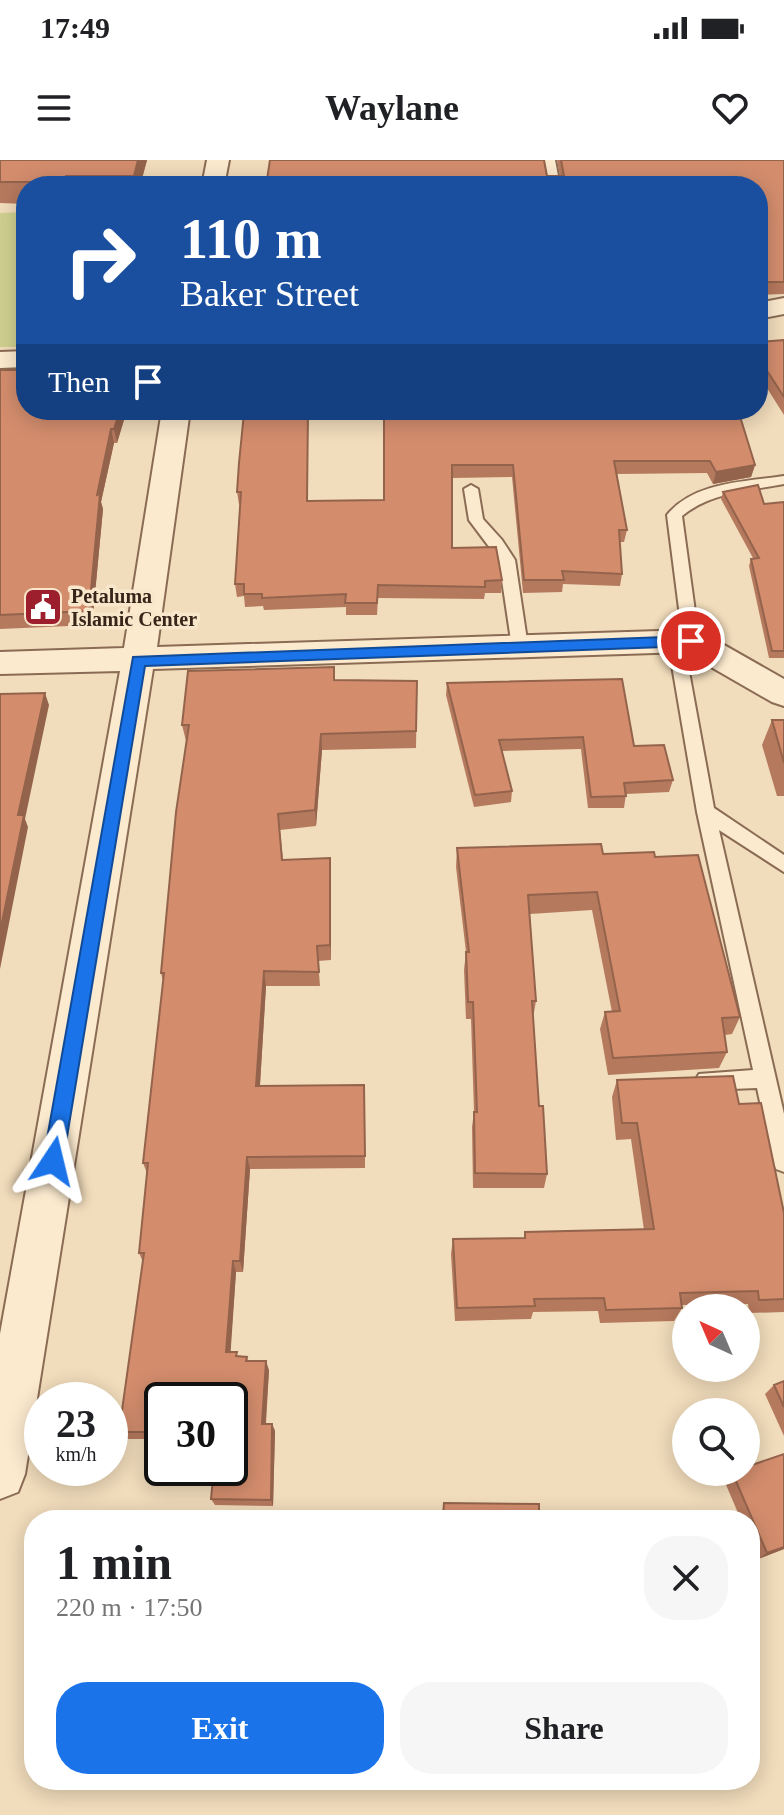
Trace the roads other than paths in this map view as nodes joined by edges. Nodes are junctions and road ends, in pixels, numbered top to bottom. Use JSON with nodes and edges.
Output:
{"nodes":[{"id":1,"x":174,"y":420,"type":"edge"},
{"id":2,"x":784,"y":480,"type":"edge"},
{"id":3,"x":471,"y":489,"type":"dead end"},
{"id":4,"x":684,"y":641,"type":"junction"},
{"id":5,"x":520,"y":647,"type":"junction"},
{"id":6,"x":138,"y":661,"type":"junction"},
{"id":7,"x":0,"y":663,"type":"edge"},
{"id":8,"x":784,"y":694,"type":"edge"},
{"id":9,"x":706,"y":812,"type":"junction"},
{"id":10,"x":784,"y":865,"type":"edge"},
{"id":11,"x":764,"y":1079,"type":"junction"},
{"id":12,"x":689,"y":1082,"type":"edge"},
{"id":13,"x":784,"y":1162,"type":"edge"},
{"id":14,"x":0,"y":1474,"type":"edge"}],
"edges":[{"from":1,"to":6,"type":"street"},
{"from":2,"to":4,"type":"lane"},
{"from":3,"to":5,"type":"lane"},
{"from":4,"to":5,"type":"street"},
{"from":4,"to":8,"type":"street"},
{"from":4,"to":9,"type":"lane"},
{"from":5,"to":6,"type":"street"},
{"from":6,"to":7,"type":"street"},
{"from":6,"to":14,"type":"street"},
{"from":9,"to":10,"type":"lane"},
{"from":9,"to":11,"type":"lane"},
{"from":11,"to":12,"type":"lane"},
{"from":11,"to":13,"type":"lane"}]}
